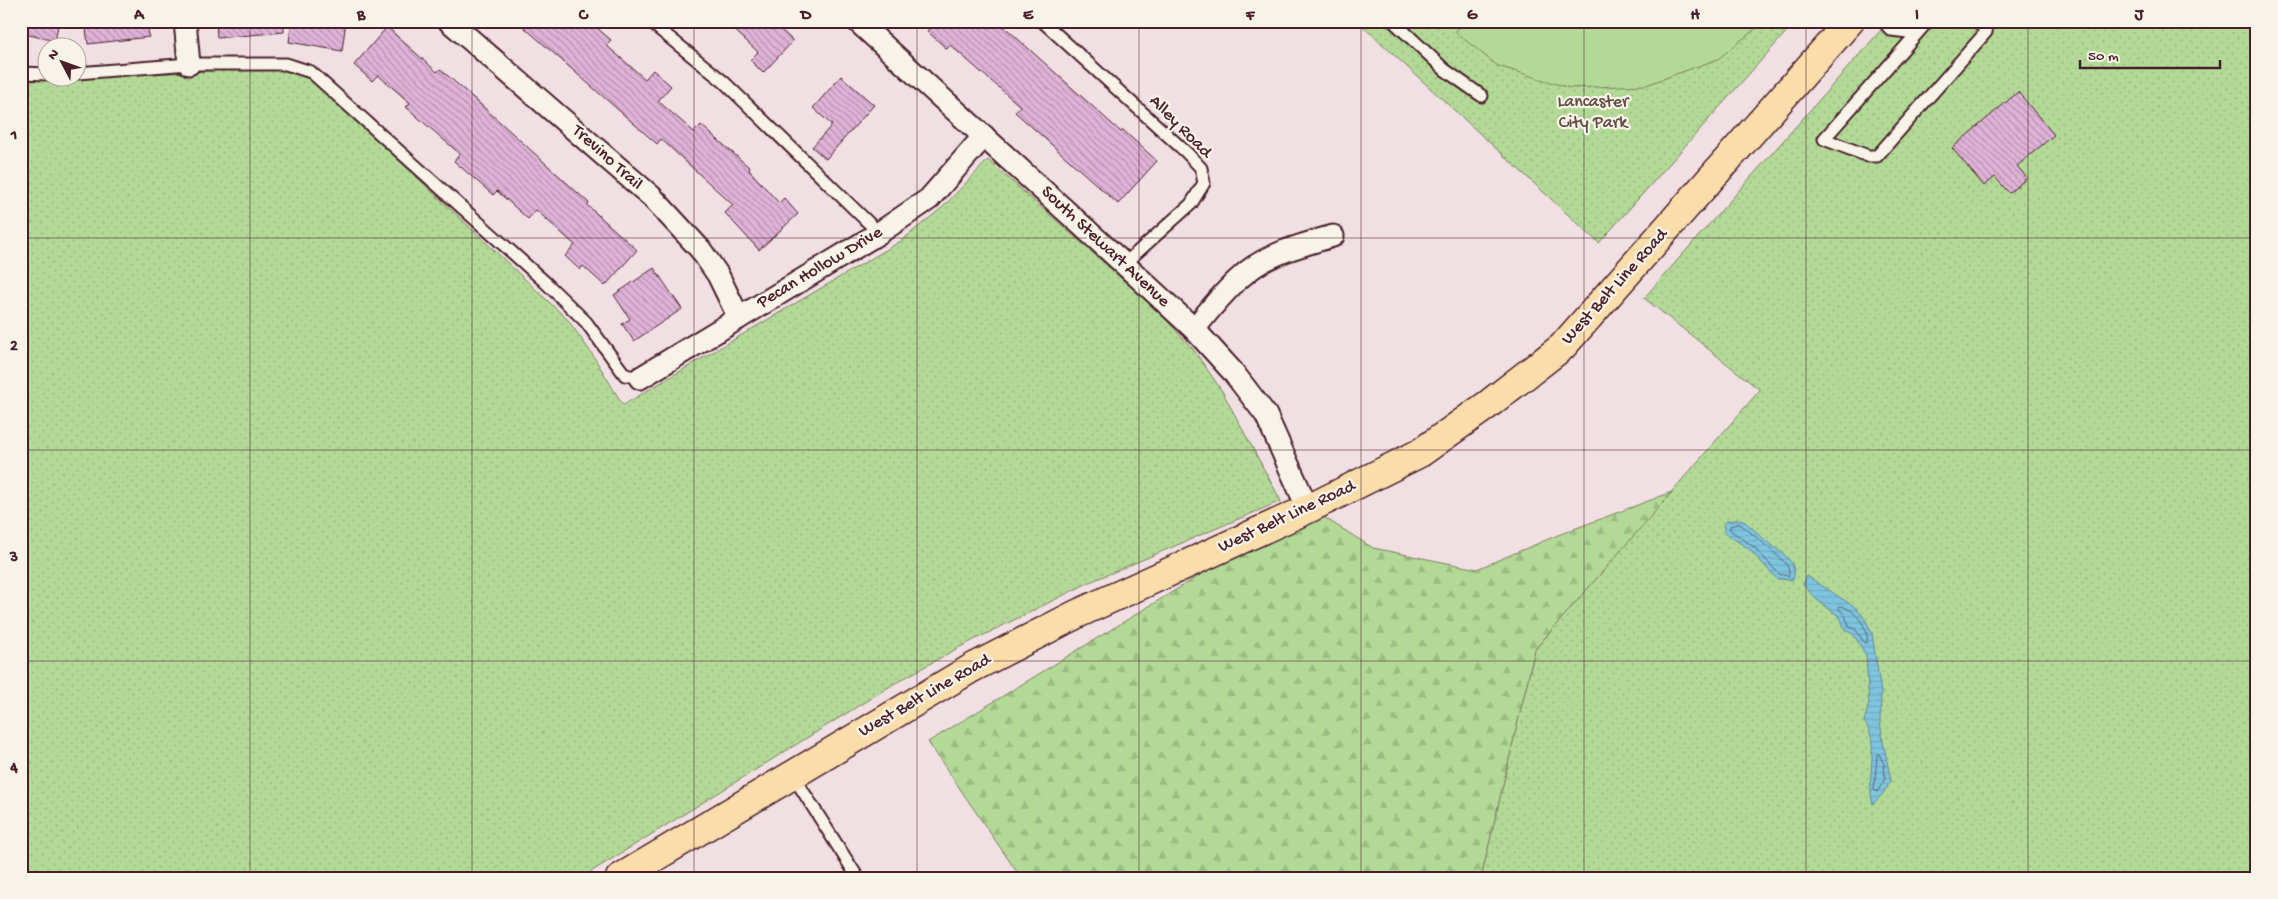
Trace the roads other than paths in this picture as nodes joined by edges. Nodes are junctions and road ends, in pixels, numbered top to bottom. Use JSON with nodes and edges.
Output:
{"nodes":[{"id":1,"x":185,"y":21,"type":"edge"},
{"id":2,"x":449,"y":21,"type":"edge"},
{"id":3,"x":648,"y":21,"type":"edge"},
{"id":4,"x":857,"y":21,"type":"edge"},
{"id":5,"x":1042,"y":21,"type":"edge"},
{"id":6,"x":1394,"y":21,"type":"edge"},
{"id":7,"x":1850,"y":21,"type":"edge"},
{"id":8,"x":1883,"y":21,"type":"edge"},
{"id":9,"x":1928,"y":21,"type":"edge"},
{"id":10,"x":1978,"y":21,"type":"edge"},
{"id":11,"x":1917,"y":27,"type":"edge"},
{"id":12,"x":189,"y":64,"type":"junction"},
{"id":13,"x":88,"y":72,"type":"edge"},
{"id":14,"x":21,"y":73,"type":"edge"},
{"id":15,"x":38,"y":74,"type":"edge"},
{"id":16,"x":1482,"y":96,"type":"dead end"},
{"id":17,"x":984,"y":136,"type":"junction"},
{"id":18,"x":879,"y":233,"type":"junction"},
{"id":19,"x":1333,"y":236,"type":"dead end"},
{"id":20,"x":1124,"y":264,"type":"junction"},
{"id":21,"x":739,"y":318,"type":"junction"},
{"id":22,"x":1194,"y":329,"type":"junction"},
{"id":23,"x":640,"y":378,"type":"joint"},
{"id":24,"x":1308,"y":509,"type":"junction"},
{"id":25,"x":792,"y":774,"type":"junction"},
{"id":26,"x":620,"y":878,"type":"edge"},
{"id":27,"x":858,"y":878,"type":"edge"}],
"edges":[{"from":1,"to":12,"type":"street"},
{"from":2,"to":21,"type":"street","name":"Trevino Trail"},
{"from":3,"to":18,"type":"lane"},
{"from":4,"to":17,"type":"street","name":"South Stewart Avenue"},
{"from":5,"to":20,"type":"lane","name":"Alley Road"},
{"from":6,"to":16,"type":"lane"},
{"from":7,"to":24,"type":"main road","name":"West Belt Line Road"},
{"from":8,"to":11,"type":"lane"},
{"from":9,"to":11,"type":"lane"},
{"from":10,"to":11,"type":"lane"},
{"from":12,"to":13,"type":"lane"},
{"from":12,"to":23,"type":"lane"},
{"from":14,"to":15,"type":"lane"},
{"from":17,"to":18,"type":"street","name":"Pecan Hollow Drive"},
{"from":17,"to":20,"type":"street","name":"South Stewart Avenue"},
{"from":18,"to":21,"type":"street","name":"Pecan Hollow Drive"},
{"from":19,"to":22,"type":"street"},
{"from":20,"to":22,"type":"street","name":"South Stewart Avenue"},
{"from":21,"to":23,"type":"street","name":"Pecan Hollow Drive"},
{"from":22,"to":24,"type":"street","name":"South Stewart Avenue"},
{"from":24,"to":25,"type":"main road","name":"West Belt Line Road"},
{"from":25,"to":26,"type":"main road","name":"West Belt Line Road"},
{"from":25,"to":27,"type":"lane"}]}
